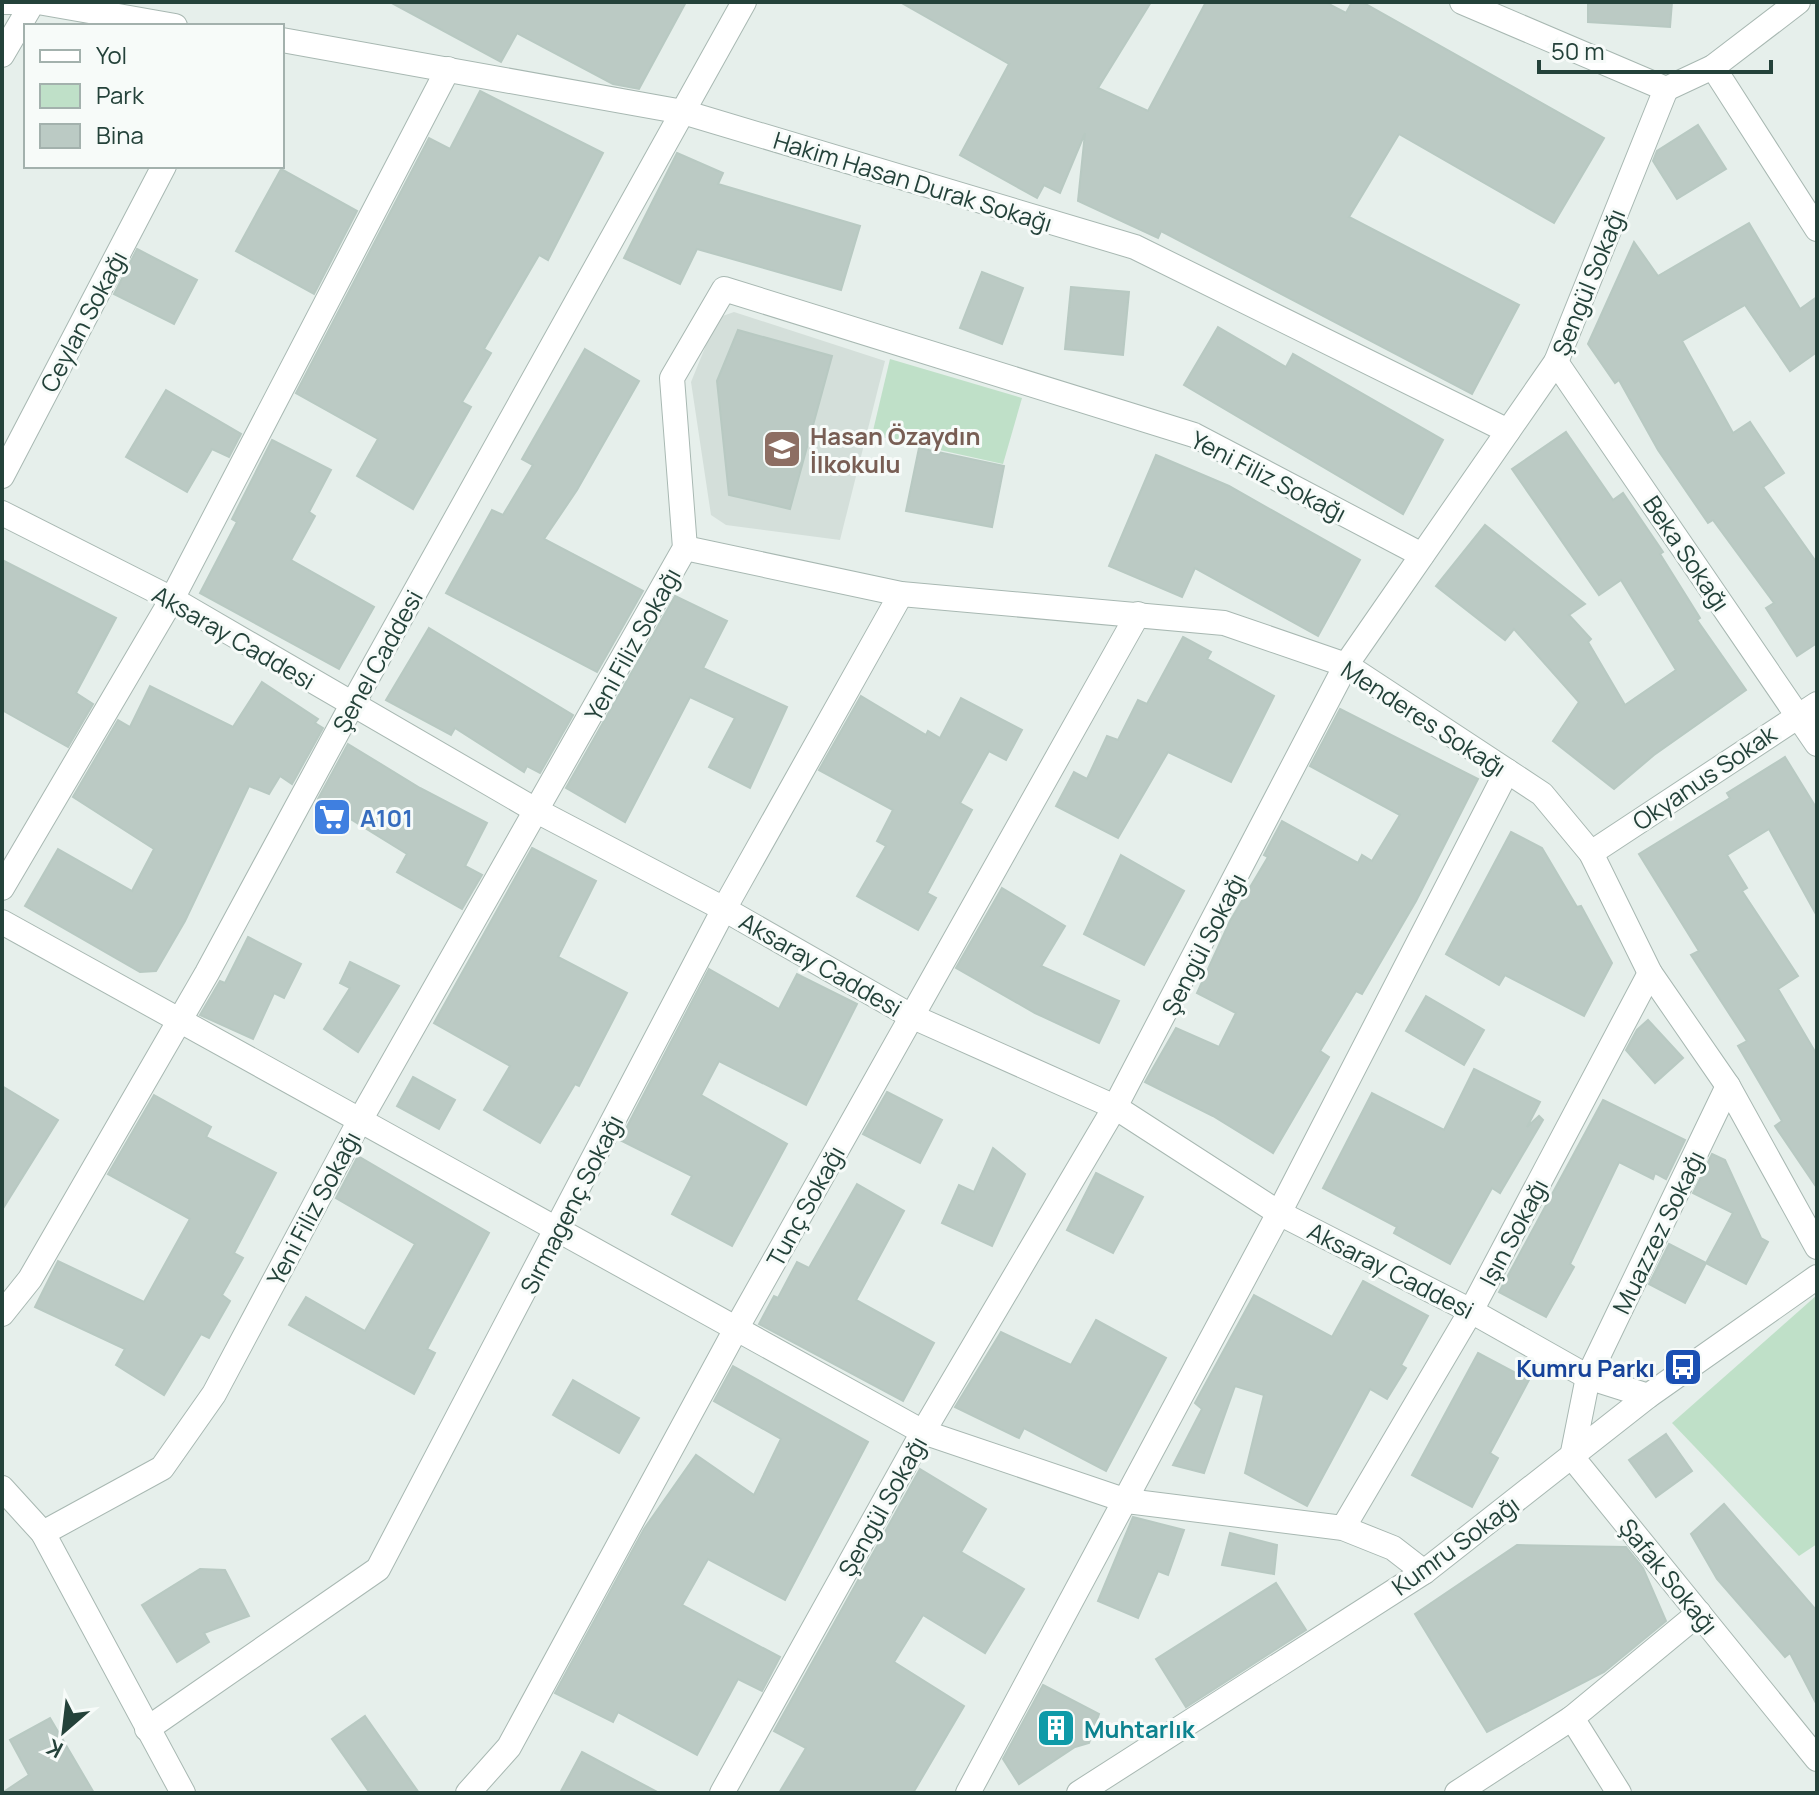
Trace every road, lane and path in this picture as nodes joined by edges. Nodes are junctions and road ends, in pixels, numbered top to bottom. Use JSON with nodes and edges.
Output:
{"nodes":[{"id":1,"x":2,"y":2,"type":"edge"},
{"id":2,"x":20,"y":2,"type":"edge"},
{"id":3,"x":36,"y":2,"type":"edge"},
{"id":4,"x":1462,"y":2,"type":"edge"},
{"id":5,"x":1798,"y":2,"type":"edge"},
{"id":6,"x":739,"y":4,"type":"edge"},
{"id":7,"x":163,"y":24,"type":"edge"},
{"id":8,"x":284,"y":40,"type":"edge"},
{"id":9,"x":2,"y":55,"type":"edge"},
{"id":10,"x":1713,"y":67,"type":"junction"},
{"id":11,"x":448,"y":69,"type":"junction"},
{"id":12,"x":1666,"y":89,"type":"junction"},
{"id":13,"x":683,"y":112,"type":"junction"},
{"id":14,"x":163,"y":168,"type":"edge"},
{"id":15,"x":1817,"y":229,"type":"edge"},
{"id":16,"x":1556,"y":362,"type":"junction"},
{"id":17,"x":1508,"y":431,"type":"junction"},
{"id":18,"x":2,"y":476,"type":"edge"},
{"id":19,"x":2,"y":513,"type":"edge"},
{"id":20,"x":685,"y":548,"type":"junction"},
{"id":21,"x":1422,"y":555,"type":"junction"},
{"id":22,"x":901,"y":594,"type":"junction"},
{"id":23,"x":172,"y":599,"type":"junction"},
{"id":24,"x":1138,"y":614,"type":"junction"},
{"id":25,"x":1346,"y":665,"type":"junction"},
{"id":26,"x":352,"y":705,"type":"junction"},
{"id":27,"x":1807,"y":709,"type":"edge"},
{"id":28,"x":1817,"y":744,"type":"edge"},
{"id":29,"x":1507,"y":771,"type":"junction"},
{"id":30,"x":537,"y":811,"type":"junction"},
{"id":31,"x":1591,"y":853,"type":"junction"},
{"id":32,"x":2,"y":888,"type":"edge"},
{"id":33,"x":724,"y":909,"type":"junction"},
{"id":34,"x":2,"y":922,"type":"edge"},
{"id":35,"x":1650,"y":973,"type":"junction"},
{"id":36,"x":911,"y":1016,"type":"junction"},
{"id":37,"x":177,"y":1021,"type":"junction"},
{"id":38,"x":1728,"y":1086,"type":"junction"},
{"id":39,"x":1115,"y":1107,"type":"junction"},
{"id":40,"x":359,"y":1122,"type":"junction"},
{"id":41,"x":1279,"y":1213,"type":"junction"},
{"id":42,"x":557,"y":1232,"type":"junction"},
{"id":43,"x":1817,"y":1247,"type":"edge"},
{"id":44,"x":1817,"y":1277,"type":"edge"},
{"id":45,"x":1471,"y":1311,"type":"junction"},
{"id":46,"x":2,"y":1314,"type":"edge"},
{"id":47,"x":736,"y":1329,"type":"junction"},
{"id":48,"x":1588,"y":1377,"type":"junction"},
{"id":49,"x":1648,"y":1396,"type":"junction"},
{"id":50,"x":923,"y":1432,"type":"junction"},
{"id":51,"x":1572,"y":1457,"type":"junction"},
{"id":52,"x":2,"y":1488,"type":"edge"},
{"id":53,"x":1127,"y":1501,"type":"junction"},
{"id":54,"x":1343,"y":1528,"type":"junction"},
{"id":55,"x":43,"y":1533,"type":"junction"},
{"id":56,"x":1424,"y":1572,"type":"junction"},
{"id":57,"x":1699,"y":1613,"type":"junction"},
{"id":58,"x":1572,"y":1718,"type":"junction"},
{"id":59,"x":147,"y":1729,"type":"junction"},
{"id":60,"x":1817,"y":1759,"type":"edge"},
{"id":61,"x":183,"y":1793,"type":"edge"},
{"id":62,"x":468,"y":1793,"type":"edge"},
{"id":63,"x":722,"y":1793,"type":"edge"},
{"id":64,"x":968,"y":1793,"type":"edge"},
{"id":65,"x":1079,"y":1793,"type":"edge"},
{"id":66,"x":1457,"y":1793,"type":"edge"},
{"id":67,"x":1619,"y":1793,"type":"edge"}],
"edges":[{"from":1,"to":2,"type":"street"},
{"from":3,"to":7,"type":"street"},
{"from":3,"to":9,"type":"street"},
{"from":4,"to":12,"type":"street"},
{"from":5,"to":10,"type":"street"},
{"from":6,"to":13,"type":"street","name":"Şenel Caddesi"},
{"from":8,"to":11,"type":"street","name":"Hakim Hasan Durak Sokağı"},
{"from":10,"to":12,"type":"street"},
{"from":10,"to":15,"type":"street"},
{"from":11,"to":13,"type":"street","name":"Hakim Hasan Durak Sokağı"},
{"from":11,"to":23,"type":"street"},
{"from":12,"to":16,"type":"street","name":"Şengül Sokağı"},
{"from":13,"to":17,"type":"street","name":"Hakim Hasan Durak Sokağı"},
{"from":13,"to":26,"type":"street","name":"Şenel Caddesi"},
{"from":14,"to":18,"type":"street","name":"Ceylan Sokağı"},
{"from":16,"to":17,"type":"street","name":"Şengül Sokağı"},
{"from":16,"to":27,"type":"street","name":"Beka Sokağı"},
{"from":17,"to":21,"type":"street","name":"Şengül Sokağı"},
{"from":19,"to":23,"type":"street","name":"Aksaray Caddesi"},
{"from":20,"to":21,"type":"street","name":"Yeni Filiz Sokağı"},
{"from":20,"to":22,"type":"street","name":"Menderes Sokağı"},
{"from":20,"to":30,"type":"street","name":"Yeni Filiz Sokağı"},
{"from":21,"to":25,"type":"street","name":"Şengül Sokağı"},
{"from":22,"to":24,"type":"street","name":"Menderes Sokağı"},
{"from":22,"to":33,"type":"street","name":"Sırmagenç Sokağı"},
{"from":23,"to":26,"type":"street","name":"Aksaray Caddesi"},
{"from":23,"to":32,"type":"street"},
{"from":24,"to":25,"type":"street","name":"Menderes Sokağı"},
{"from":24,"to":36,"type":"street","name":"Tunç Sokağı"},
{"from":25,"to":29,"type":"street","name":"Menderes Sokağı"},
{"from":25,"to":39,"type":"street","name":"Şengül Sokağı"},
{"from":26,"to":30,"type":"street","name":"Aksaray Caddesi"},
{"from":26,"to":37,"type":"street","name":"Şenel Caddesi"},
{"from":27,"to":28,"type":"street","name":"Beka Sokağı"},
{"from":27,"to":31,"type":"street","name":"Okyanus Sokak"},
{"from":29,"to":31,"type":"street","name":"Menderes Sokağı"},
{"from":29,"to":41,"type":"street"},
{"from":30,"to":33,"type":"street","name":"Aksaray Caddesi"},
{"from":30,"to":40,"type":"street","name":"Yeni Filiz Sokağı"},
{"from":31,"to":35,"type":"street","name":"Menderes Sokağı"},
{"from":33,"to":36,"type":"street","name":"Aksaray Caddesi"},
{"from":33,"to":42,"type":"street","name":"Sırmagenç Sokağı"},
{"from":34,"to":37,"type":"street"},
{"from":35,"to":38,"type":"street","name":"Menderes Sokağı"},
{"from":35,"to":45,"type":"street","name":"Işın Sokağı"},
{"from":36,"to":39,"type":"street","name":"Aksaray Caddesi"},
{"from":36,"to":47,"type":"street","name":"Tunç Sokağı"},
{"from":37,"to":40,"type":"street"},
{"from":37,"to":46,"type":"street","name":"Şenel Caddesi"},
{"from":38,"to":43,"type":"street","name":"Menderes Sokağı"},
{"from":38,"to":48,"type":"street","name":"Muazzez Sokağı"},
{"from":39,"to":41,"type":"street","name":"Aksaray Caddesi"},
{"from":39,"to":50,"type":"street","name":"Şengül Sokağı"},
{"from":40,"to":42,"type":"street"},
{"from":40,"to":55,"type":"street","name":"Yeni Filiz Sokağı"},
{"from":41,"to":45,"type":"street","name":"Aksaray Caddesi"},
{"from":41,"to":53,"type":"street"},
{"from":42,"to":47,"type":"street"},
{"from":42,"to":59,"type":"street","name":"Sırmagenç Sokağı"},
{"from":44,"to":49,"type":"street","name":"Kumru Sokağı"},
{"from":45,"to":48,"type":"street","name":"Aksaray Caddesi"},
{"from":45,"to":54,"type":"street","name":"Işın Sokağı"},
{"from":47,"to":50,"type":"street"},
{"from":47,"to":62,"type":"street","name":"Tunç Sokağı"},
{"from":48,"to":49,"type":"street","name":"Aksaray Caddesi"},
{"from":48,"to":51,"type":"street"},
{"from":49,"to":51,"type":"street","name":"Kumru Sokağı"},
{"from":50,"to":53,"type":"street"},
{"from":50,"to":63,"type":"street","name":"Şengül Sokağı"},
{"from":51,"to":56,"type":"street","name":"Kumru Sokağı"},
{"from":51,"to":57,"type":"street","name":"Şafak Sokağı"},
{"from":52,"to":55,"type":"street"},
{"from":53,"to":54,"type":"street"},
{"from":53,"to":64,"type":"street"},
{"from":54,"to":56,"type":"street"},
{"from":55,"to":59,"type":"street"},
{"from":56,"to":65,"type":"street","name":"Kumru Sokağı"},
{"from":57,"to":58,"type":"street"},
{"from":57,"to":60,"type":"street","name":"Şafak Sokağı"},
{"from":58,"to":66,"type":"street"},
{"from":58,"to":67,"type":"street"},
{"from":59,"to":61,"type":"street"}]}
